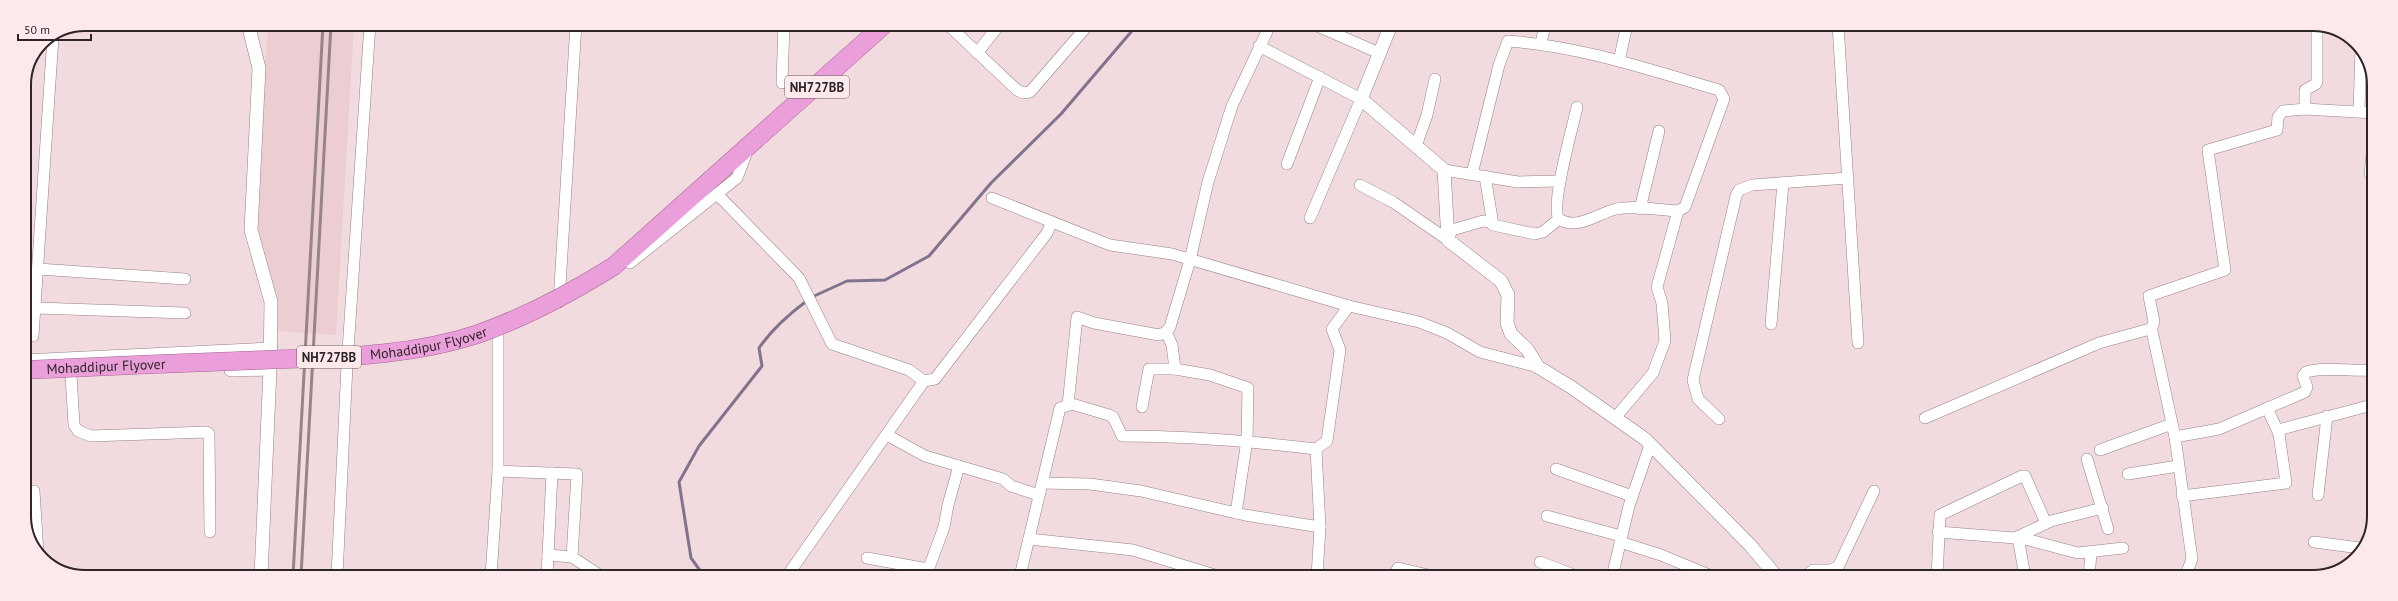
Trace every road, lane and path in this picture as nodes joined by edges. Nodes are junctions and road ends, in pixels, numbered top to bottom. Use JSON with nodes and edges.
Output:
{"nodes":[{"id":1,"x":250,"y":31,"type":"edge"},
{"id":2,"x":370,"y":31,"type":"edge"},
{"id":3,"x":576,"y":31,"type":"edge"},
{"id":4,"x":784,"y":31,"type":"edge"},
{"id":5,"x":877,"y":31,"type":"edge"},
{"id":6,"x":954,"y":31,"type":"edge"},
{"id":7,"x":994,"y":31,"type":"edge"},
{"id":8,"x":1082,"y":31,"type":"edge"},
{"id":9,"x":1267,"y":31,"type":"edge"},
{"id":10,"x":1329,"y":31,"type":"edge"},
{"id":11,"x":1388,"y":31,"type":"edge"},
{"id":12,"x":1544,"y":31,"type":"edge"},
{"id":13,"x":1626,"y":31,"type":"edge"},
{"id":14,"x":1838,"y":31,"type":"edge"},
{"id":15,"x":2317,"y":31,"type":"edge"},
{"id":16,"x":53,"y":42,"type":"edge"},
{"id":17,"x":1541,"y":43,"type":"junction"},
{"id":18,"x":1260,"y":46,"type":"junction"},
{"id":19,"x":977,"y":53,"type":"junction"},
{"id":20,"x":1379,"y":53,"type":"junction"},
{"id":21,"x":2361,"y":59,"type":"edge"},
{"id":22,"x":1620,"y":61,"type":"junction"},
{"id":23,"x":1320,"y":77,"type":"junction"},
{"id":24,"x":1435,"y":79,"type":"dead end"},
{"id":25,"x":782,"y":83,"type":"dead end"},
{"id":26,"x":1361,"y":99,"type":"junction"},
{"id":27,"x":1577,"y":107,"type":"dead end"},
{"id":28,"x":2305,"y":109,"type":"junction"},
{"id":29,"x":2359,"y":112,"type":"junction"},
{"id":30,"x":2367,"y":113,"type":"edge"},
{"id":31,"x":1659,"y":131,"type":"dead end"},
{"id":32,"x":1416,"y":146,"type":"junction"},
{"id":33,"x":748,"y":149,"type":"junction"},
{"id":34,"x":1287,"y":164,"type":"dead end"},
{"id":35,"x":1444,"y":170,"type":"junction"},
{"id":36,"x":1472,"y":174,"type":"junction"},
{"id":37,"x":1485,"y":176,"type":"junction"},
{"id":38,"x":1848,"y":178,"type":"junction"},
{"id":39,"x":1560,"y":181,"type":"junction"},
{"id":40,"x":1783,"y":183,"type":"junction"},
{"id":41,"x":1360,"y":185,"type":"dead end"},
{"id":42,"x":717,"y":194,"type":"junction"},
{"id":43,"x":992,"y":198,"type":"dead end"},
{"id":44,"x":1640,"y":209,"type":"junction"},
{"id":45,"x":1678,"y":211,"type":"junction"},
{"id":46,"x":1310,"y":218,"type":"dead end"},
{"id":47,"x":1559,"y":219,"type":"junction"},
{"id":48,"x":1052,"y":222,"type":"junction"},
{"id":49,"x":1491,"y":222,"type":"junction"},
{"id":50,"x":1448,"y":240,"type":"junction"},
{"id":51,"x":1190,"y":260,"type":"junction"},
{"id":52,"x":38,"y":270,"type":"junction"},
{"id":53,"x":185,"y":279,"type":"dead end"},
{"id":54,"x":1350,"y":306,"type":"junction"},
{"id":55,"x":559,"y":307,"type":"junction"},
{"id":56,"x":36,"y":308,"type":"junction"},
{"id":57,"x":184,"y":313,"type":"dead end"},
{"id":58,"x":1771,"y":324,"type":"dead end"},
{"id":59,"x":2151,"y":330,"type":"junction"},
{"id":60,"x":1166,"y":332,"type":"junction"},
{"id":61,"x":498,"y":334,"type":"junction"},
{"id":62,"x":33,"y":336,"type":"dead end"},
{"id":63,"x":1858,"y":343,"type":"dead end"},
{"id":64,"x":271,"y":349,"type":"junction"},
{"id":65,"x":31,"y":361,"type":"edge"},
{"id":66,"x":347,"y":362,"type":"junction"},
{"id":67,"x":1538,"y":368,"type":"junction"},
{"id":68,"x":270,"y":369,"type":"junction"},
{"id":69,"x":1175,"y":369,"type":"junction"},
{"id":70,"x":31,"y":370,"type":"edge"},
{"id":71,"x":2367,"y":371,"type":"edge"},
{"id":72,"x":71,"y":376,"type":"junction"},
{"id":73,"x":31,"y":377,"type":"edge"},
{"id":74,"x":924,"y":381,"type":"junction"},
{"id":75,"x":1068,"y":405,"type":"junction"},
{"id":76,"x":2367,"y":406,"type":"edge"},
{"id":77,"x":1142,"y":407,"type":"dead end"},
{"id":78,"x":2268,"y":408,"type":"junction"},
{"id":79,"x":2327,"y":416,"type":"junction"},
{"id":80,"x":1615,"y":418,"type":"junction"},
{"id":81,"x":1924,"y":418,"type":"dead end"},
{"id":82,"x":1719,"y":419,"type":"dead end"},
{"id":83,"x":2172,"y":424,"type":"junction"},
{"id":84,"x":2278,"y":430,"type":"junction"},
{"id":85,"x":887,"y":435,"type":"junction"},
{"id":86,"x":2175,"y":437,"type":"junction"},
{"id":87,"x":1247,"y":440,"type":"junction"},
{"id":88,"x":1650,"y":445,"type":"junction"},
{"id":89,"x":1316,"y":449,"type":"junction"},
{"id":90,"x":2100,"y":450,"type":"dead end"},
{"id":91,"x":2087,"y":459,"type":"dead end"},
{"id":92,"x":959,"y":466,"type":"junction"},
{"id":93,"x":2178,"y":466,"type":"junction"},
{"id":94,"x":1556,"y":469,"type":"dead end"},
{"id":95,"x":498,"y":471,"type":"junction"},
{"id":96,"x":552,"y":473,"type":"junction"},
{"id":97,"x":2128,"y":474,"type":"dead end"},
{"id":98,"x":1042,"y":483,"type":"junction"},
{"id":99,"x":34,"y":491,"type":"dead end"},
{"id":100,"x":1874,"y":491,"type":"dead end"},
{"id":101,"x":1039,"y":495,"type":"junction"},
{"id":102,"x":2318,"y":495,"type":"dead end"},
{"id":103,"x":1632,"y":496,"type":"junction"},
{"id":104,"x":2182,"y":496,"type":"junction"},
{"id":105,"x":2103,"y":508,"type":"junction"},
{"id":106,"x":1236,"y":513,"type":"junction"},
{"id":107,"x":1547,"y":516,"type":"dead end"},
{"id":108,"x":2046,"y":524,"type":"junction"},
{"id":109,"x":1320,"y":527,"type":"junction"},
{"id":110,"x":2108,"y":529,"type":"dead end"},
{"id":111,"x":210,"y":532,"type":"dead end"},
{"id":112,"x":1938,"y":532,"type":"junction"},
{"id":113,"x":2018,"y":537,"type":"junction"},
{"id":114,"x":1029,"y":538,"type":"junction"},
{"id":115,"x":1621,"y":539,"type":"junction"},
{"id":116,"x":37,"y":541,"type":"edge"},
{"id":117,"x":2314,"y":542,"type":"dead end"},
{"id":118,"x":2123,"y":548,"type":"dead end"},
{"id":119,"x":2357,"y":548,"type":"edge"},
{"id":120,"x":2091,"y":553,"type":"junction"},
{"id":121,"x":548,"y":555,"type":"junction"},
{"id":122,"x":572,"y":557,"type":"junction"},
{"id":123,"x":867,"y":558,"type":"dead end"},
{"id":124,"x":1540,"y":562,"type":"dead end"},
{"id":125,"x":261,"y":570,"type":"edge"},
{"id":126,"x":337,"y":570,"type":"edge"},
{"id":127,"x":491,"y":570,"type":"edge"},
{"id":128,"x":547,"y":570,"type":"edge"},
{"id":129,"x":592,"y":570,"type":"edge"},
{"id":130,"x":791,"y":570,"type":"edge"},
{"id":131,"x":915,"y":570,"type":"edge"},
{"id":132,"x":928,"y":570,"type":"edge"},
{"id":133,"x":1024,"y":570,"type":"edge"},
{"id":134,"x":1198,"y":570,"type":"edge"},
{"id":135,"x":1317,"y":570,"type":"edge"},
{"id":136,"x":1397,"y":570,"type":"edge"},
{"id":137,"x":1408,"y":570,"type":"edge"},
{"id":138,"x":1561,"y":570,"type":"edge"},
{"id":139,"x":1614,"y":570,"type":"edge"},
{"id":140,"x":1697,"y":570,"type":"edge"},
{"id":141,"x":1771,"y":570,"type":"edge"},
{"id":142,"x":1813,"y":570,"type":"edge"},
{"id":143,"x":1830,"y":570,"type":"edge"},
{"id":144,"x":1830,"y":570,"type":"edge"},
{"id":145,"x":1937,"y":570,"type":"edge"},
{"id":146,"x":2024,"y":570,"type":"edge"},
{"id":147,"x":2090,"y":570,"type":"edge"},
{"id":148,"x":2188,"y":570,"type":"edge"}],
"edges":[{"from":1,"to":64,"type":"street"},
{"from":2,"to":66,"type":"street"},
{"from":3,"to":55,"type":"street"},
{"from":4,"to":25,"type":"street"},
{"from":5,"to":33,"type":"highway","number":"NH727BB"},
{"from":6,"to":19,"type":"street"},
{"from":7,"to":19,"type":"street"},
{"from":8,"to":19,"type":"street"},
{"from":9,"to":18,"type":"street"},
{"from":10,"to":20,"type":"street"},
{"from":11,"to":20,"type":"street"},
{"from":12,"to":17,"type":"street"},
{"from":13,"to":22,"type":"street"},
{"from":14,"to":38,"type":"street"},
{"from":15,"to":28,"type":"street"},
{"from":16,"to":52,"type":"street"},
{"from":17,"to":22,"type":"street"},
{"from":17,"to":36,"type":"street"},
{"from":18,"to":23,"type":"street"},
{"from":18,"to":51,"type":"street"},
{"from":20,"to":26,"type":"street"},
{"from":21,"to":29,"type":"street"},
{"from":22,"to":45,"type":"street"},
{"from":23,"to":26,"type":"street"},
{"from":23,"to":34,"type":"street"},
{"from":24,"to":32,"type":"street"},
{"from":26,"to":32,"type":"street"},
{"from":26,"to":46,"type":"street"},
{"from":27,"to":39,"type":"street"},
{"from":28,"to":29,"type":"street"},
{"from":28,"to":59,"type":"street"},
{"from":29,"to":30,"type":"street"},
{"from":31,"to":44,"type":"street"},
{"from":32,"to":35,"type":"street"},
{"from":33,"to":42,"type":"street"},
{"from":33,"to":70,"type":"highway","name":"Mohaddipur Flyover","number":"NH727BB","bridge":true},
{"from":35,"to":36,"type":"street"},
{"from":35,"to":50,"type":"street"},
{"from":36,"to":37,"type":"street"},
{"from":37,"to":39,"type":"street"},
{"from":37,"to":49,"type":"street"},
{"from":38,"to":40,"type":"street"},
{"from":38,"to":63,"type":"street"},
{"from":39,"to":47,"type":"street"},
{"from":40,"to":58,"type":"street"},
{"from":40,"to":82,"type":"street"},
{"from":41,"to":50,"type":"street"},
{"from":42,"to":55,"type":"street"},
{"from":42,"to":74,"type":"street"},
{"from":43,"to":48,"type":"street"},
{"from":44,"to":45,"type":"street"},
{"from":44,"to":47,"type":"street"},
{"from":45,"to":80,"type":"street"},
{"from":47,"to":49,"type":"street"},
{"from":48,"to":51,"type":"street"},
{"from":48,"to":74,"type":"street"},
{"from":49,"to":50,"type":"street"},
{"from":50,"to":67,"type":"street"},
{"from":51,"to":54,"type":"street"},
{"from":51,"to":60,"type":"street"},
{"from":52,"to":53,"type":"street"},
{"from":52,"to":56,"type":"street"},
{"from":54,"to":67,"type":"street"},
{"from":54,"to":89,"type":"street"},
{"from":55,"to":61,"type":"street"},
{"from":56,"to":57,"type":"street"},
{"from":56,"to":62,"type":"street"},
{"from":59,"to":81,"type":"street"},
{"from":59,"to":83,"type":"street"},
{"from":60,"to":69,"type":"street"},
{"from":60,"to":75,"type":"street"},
{"from":61,"to":66,"type":"street"},
{"from":61,"to":95,"type":"street"},
{"from":64,"to":65,"type":"street"},
{"from":64,"to":68,"type":"street"},
{"from":66,"to":126,"type":"street"},
{"from":67,"to":80,"type":"street"},
{"from":68,"to":72,"type":"street"},
{"from":68,"to":125,"type":"street"},
{"from":69,"to":77,"type":"street"},
{"from":69,"to":87,"type":"street"},
{"from":71,"to":78,"type":"street"},
{"from":72,"to":73,"type":"street"},
{"from":72,"to":111,"type":"street"},
{"from":74,"to":85,"type":"street"},
{"from":75,"to":87,"type":"street"},
{"from":75,"to":98,"type":"street"},
{"from":76,"to":79,"type":"street"},
{"from":78,"to":84,"type":"street"},
{"from":78,"to":86,"type":"street"},
{"from":79,"to":84,"type":"street"},
{"from":79,"to":102,"type":"street"},
{"from":80,"to":88,"type":"street"},
{"from":83,"to":86,"type":"street"},
{"from":83,"to":90,"type":"street"},
{"from":84,"to":104,"type":"street"},
{"from":85,"to":92,"type":"street"},
{"from":85,"to":130,"type":"street"},
{"from":86,"to":93,"type":"street"},
{"from":87,"to":89,"type":"street"},
{"from":87,"to":106,"type":"street"},
{"from":88,"to":103,"type":"street"},
{"from":88,"to":141,"type":"street"},
{"from":89,"to":109,"type":"street"},
{"from":91,"to":105,"type":"street"},
{"from":92,"to":101,"type":"street"},
{"from":92,"to":132,"type":"street"},
{"from":93,"to":97,"type":"street"},
{"from":93,"to":104,"type":"street"},
{"from":94,"to":103,"type":"street"},
{"from":95,"to":96,"type":"street"},
{"from":95,"to":127,"type":"street"},
{"from":96,"to":121,"type":"street"},
{"from":96,"to":122,"type":"street"},
{"from":98,"to":101,"type":"street"},
{"from":98,"to":106,"type":"street"},
{"from":99,"to":116,"type":"street"},
{"from":100,"to":143,"type":"street"},
{"from":101,"to":114,"type":"street"},
{"from":103,"to":115,"type":"street"},
{"from":104,"to":148,"type":"street"},
{"from":105,"to":108,"type":"street"},
{"from":105,"to":110,"type":"street"},
{"from":106,"to":109,"type":"street"},
{"from":107,"to":115,"type":"street"},
{"from":108,"to":112,"type":"street"},
{"from":108,"to":113,"type":"street"},
{"from":109,"to":135,"type":"street"},
{"from":112,"to":113,"type":"street"},
{"from":112,"to":145,"type":"street"},
{"from":113,"to":120,"type":"street"},
{"from":113,"to":146,"type":"street"},
{"from":114,"to":133,"type":"street"},
{"from":114,"to":134,"type":"street"},
{"from":115,"to":139,"type":"street"},
{"from":115,"to":140,"type":"street"},
{"from":117,"to":119,"type":"street"},
{"from":118,"to":120,"type":"street"},
{"from":120,"to":147,"type":"street"},
{"from":121,"to":122,"type":"street"},
{"from":121,"to":128,"type":"street"},
{"from":122,"to":129,"type":"street"},
{"from":123,"to":131,"type":"street"},
{"from":124,"to":138,"type":"street"},
{"from":136,"to":137,"type":"street"},
{"from":142,"to":144,"type":"street"}]}
